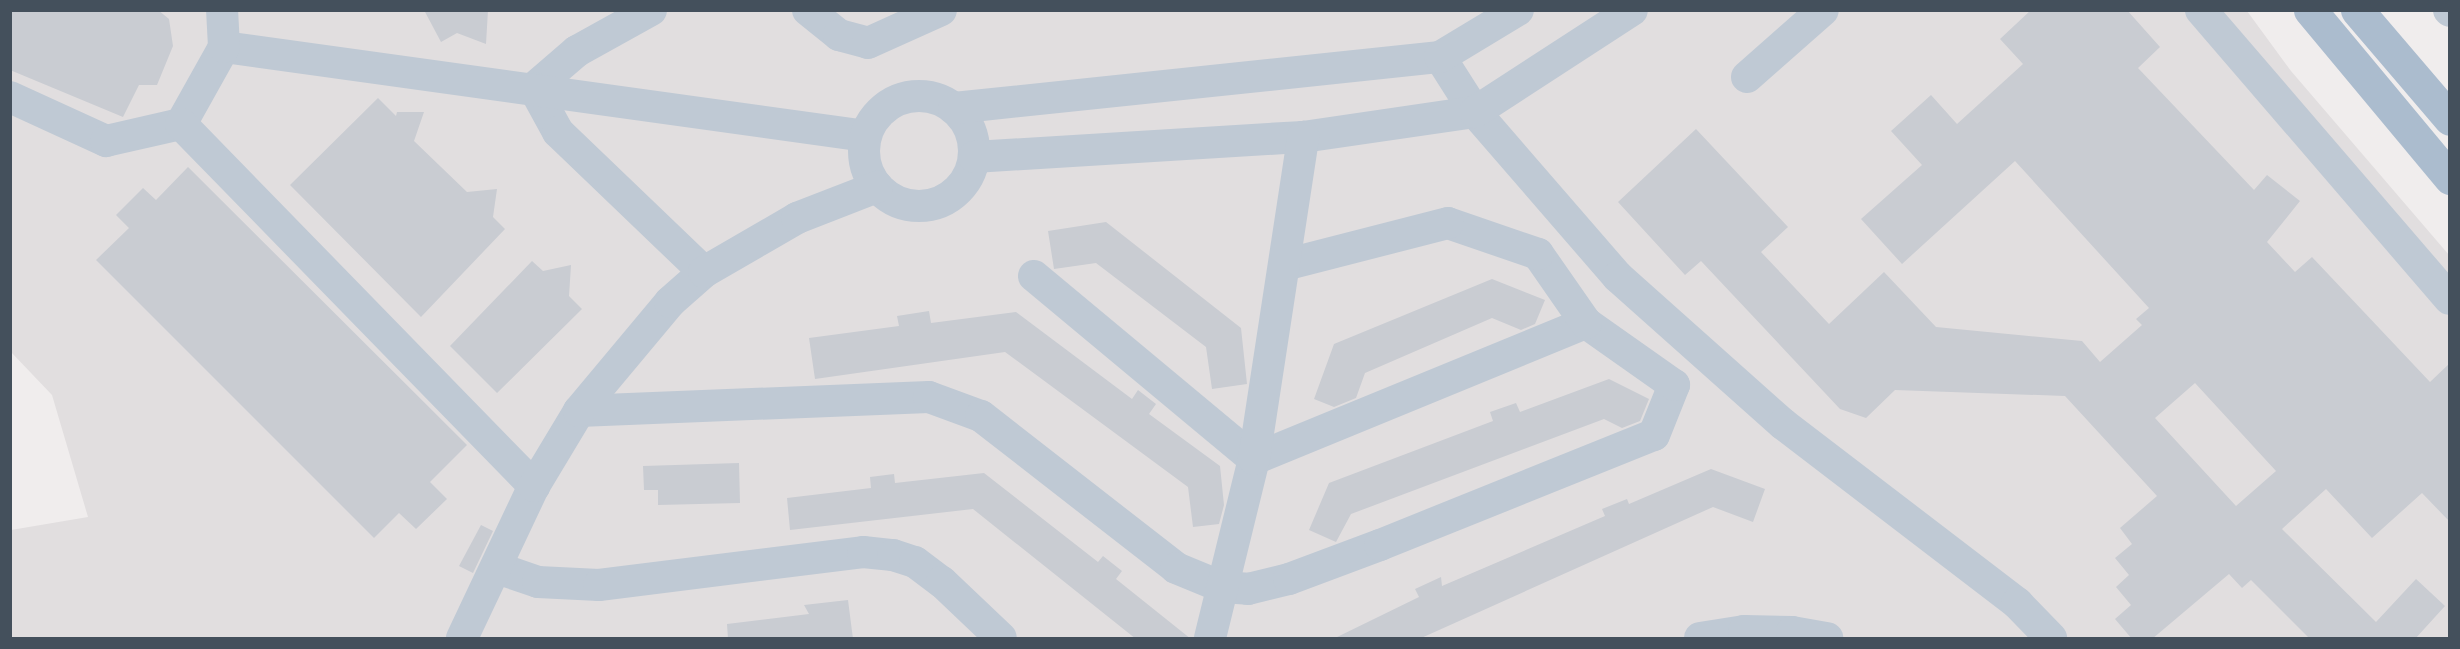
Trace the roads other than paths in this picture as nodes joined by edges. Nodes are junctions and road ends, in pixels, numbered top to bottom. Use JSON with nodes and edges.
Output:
{"nodes":[{"id":1,"x":222,"y":10,"type":"edge"},
{"id":2,"x":651,"y":10,"type":"edge"},
{"id":3,"x":808,"y":10,"type":"edge"},
{"id":4,"x":941,"y":10,"type":"edge"},
{"id":5,"x":1518,"y":10,"type":"edge"},
{"id":6,"x":1632,"y":10,"type":"edge"},
{"id":7,"x":1823,"y":10,"type":"edge"},
{"id":8,"x":2201,"y":10,"type":"edge"},
{"id":9,"x":2310,"y":10,"type":"edge"},
{"id":10,"x":2356,"y":10,"type":"edge"},
{"id":11,"x":224,"y":47,"type":"junction"},
{"id":12,"x":1440,"y":57,"type":"junction"},
{"id":13,"x":1747,"y":77,"type":"dead end"},
{"id":14,"x":534,"y":88,"type":"junction"},
{"id":15,"x":10,"y":97,"type":"edge"},
{"id":16,"x":954,"y":108,"type":"junction"},
{"id":17,"x":1475,"y":112,"type":"junction"},
{"id":18,"x":2450,"y":119,"type":"edge"},
{"id":19,"x":181,"y":124,"type":"junction"},
{"id":20,"x":865,"y":136,"type":"junction"},
{"id":21,"x":1303,"y":137,"type":"junction"},
{"id":22,"x":974,"y":157,"type":"junction"},
{"id":23,"x":2450,"y":178,"type":"edge"},
{"id":24,"x":877,"y":187,"type":"junction"},
{"id":25,"x":1285,"y":265,"type":"junction"},
{"id":26,"x":704,"y":272,"type":"junction"},
{"id":27,"x":1034,"y":276,"type":"dead end"},
{"id":28,"x":2450,"y":299,"type":"edge"},
{"id":29,"x":1586,"y":323,"type":"junction"},
{"id":30,"x":579,"y":411,"type":"junction"},
{"id":31,"x":1254,"y":459,"type":"junction"},
{"id":32,"x":534,"y":486,"type":"junction"},
{"id":33,"x":496,"y":568,"type":"junction"},
{"id":34,"x":1222,"y":586,"type":"junction"},
{"id":35,"x":462,"y":639,"type":"edge"},
{"id":36,"x":1001,"y":639,"type":"edge"},
{"id":37,"x":1210,"y":639,"type":"edge"},
{"id":38,"x":1700,"y":639,"type":"edge"},
{"id":39,"x":1827,"y":639,"type":"edge"},
{"id":40,"x":2051,"y":639,"type":"edge"}],
"edges":[{"from":1,"to":11,"type":"street"},
{"from":2,"to":14,"type":"street"},
{"from":3,"to":4,"type":"street"},
{"from":5,"to":12,"type":"street"},
{"from":6,"to":17,"type":"street"},
{"from":7,"to":13,"type":"street"},
{"from":8,"to":28,"type":"street"},
{"from":9,"to":23,"type":"main road"},
{"from":10,"to":18,"type":"main road"},
{"from":11,"to":14,"type":"street"},
{"from":11,"to":19,"type":"street"},
{"from":12,"to":16,"type":"street"},
{"from":12,"to":17,"type":"street"},
{"from":14,"to":20,"type":"street"},
{"from":14,"to":26,"type":"street"},
{"from":15,"to":19,"type":"street"},
{"from":16,"to":20,"type":"street"},
{"from":16,"to":22,"type":"street"},
{"from":17,"to":21,"type":"street"},
{"from":17,"to":40,"type":"street"},
{"from":19,"to":32,"type":"street"},
{"from":20,"to":24,"type":"street"},
{"from":21,"to":22,"type":"street"},
{"from":21,"to":25,"type":"street"},
{"from":22,"to":24,"type":"street"},
{"from":24,"to":26,"type":"street"},
{"from":25,"to":29,"type":"street"},
{"from":25,"to":31,"type":"street"},
{"from":26,"to":30,"type":"street"},
{"from":27,"to":31,"type":"street"},
{"from":29,"to":31,"type":"street"},
{"from":29,"to":34,"type":"street"},
{"from":30,"to":32,"type":"street"},
{"from":30,"to":34,"type":"street"},
{"from":31,"to":34,"type":"street"},
{"from":32,"to":33,"type":"street"},
{"from":33,"to":35,"type":"street"},
{"from":33,"to":36,"type":"street"},
{"from":34,"to":37,"type":"street"},
{"from":38,"to":39,"type":"street"}]}
